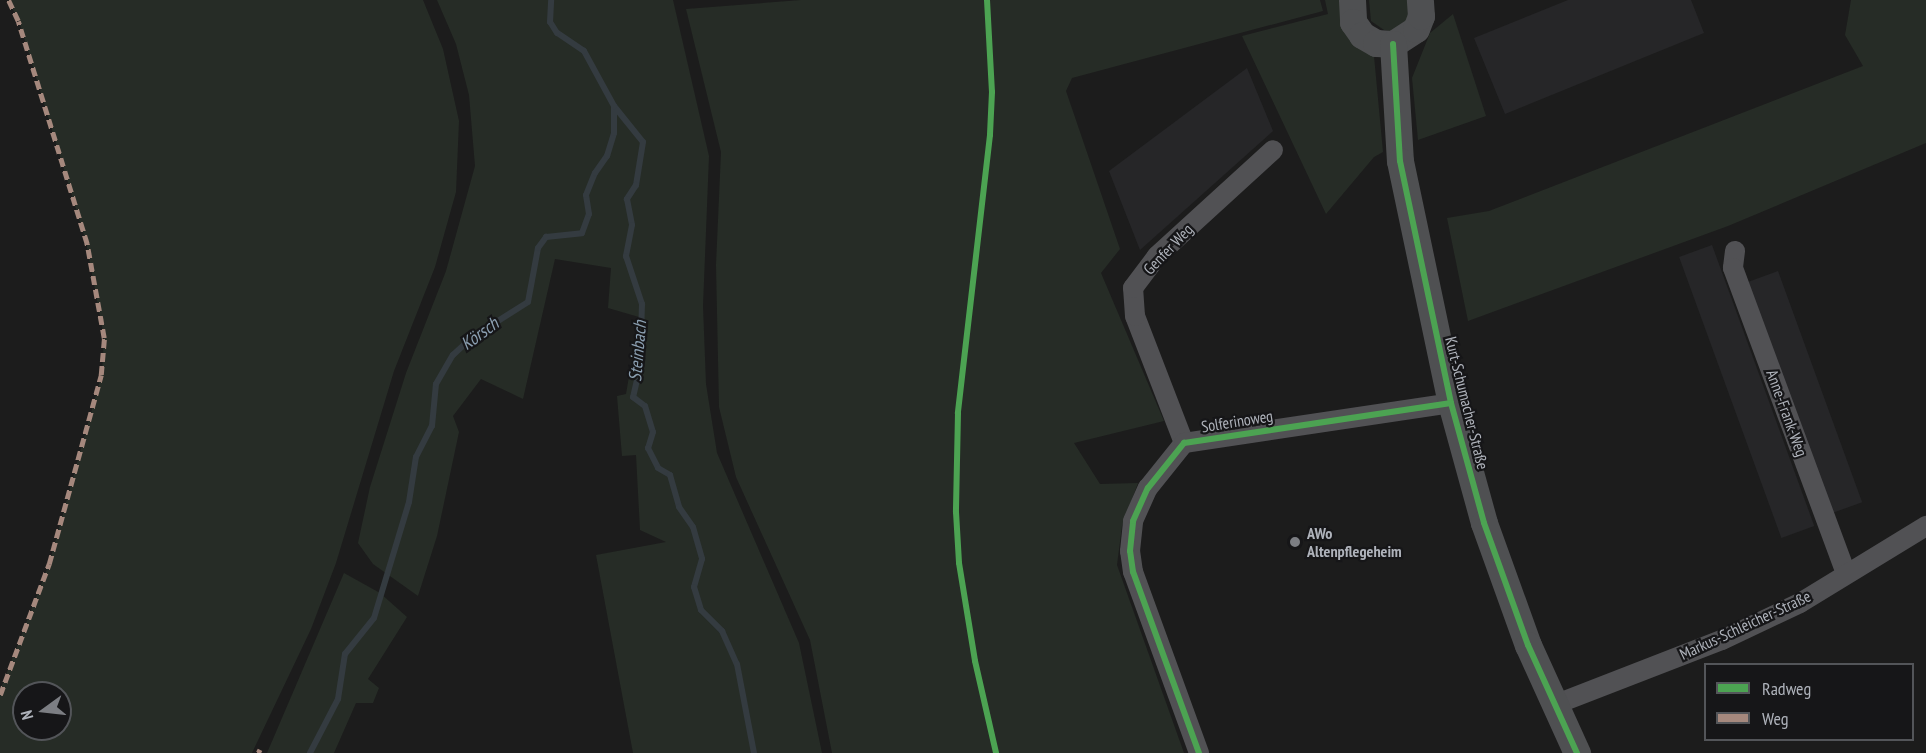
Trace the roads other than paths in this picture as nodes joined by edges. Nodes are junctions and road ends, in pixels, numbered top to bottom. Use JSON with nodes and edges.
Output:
{"nodes":[{"id":1,"x":1352,"y":0,"type":"edge"},
{"id":2,"x":1423,"y":1,"type":"edge"},
{"id":3,"x":1393,"y":44,"type":"junction"},
{"id":4,"x":1273,"y":150,"type":"dead end"},
{"id":5,"x":1735,"y":251,"type":"dead end"},
{"id":6,"x":1451,"y":403,"type":"junction"},
{"id":7,"x":1184,"y":443,"type":"junction"},
{"id":8,"x":1926,"y":526,"type":"edge"},
{"id":9,"x":1846,"y":574,"type":"junction"},
{"id":10,"x":1554,"y":705,"type":"junction"},
{"id":11,"x":1199,"y":753,"type":"edge"},
{"id":12,"x":1577,"y":753,"type":"edge"}],
"edges":[{"from":1,"to":3,"type":"street"},
{"from":2,"to":3,"type":"street"},
{"from":3,"to":6,"type":"street","name":"Kurt-Schumacher-Straße"},
{"from":4,"to":7,"type":"street","name":"Genfer Weg"},
{"from":5,"to":9,"type":"street","name":"Anne-Frank-Weg"},
{"from":6,"to":7,"type":"street","name":"Solferinoweg"},
{"from":6,"to":10,"type":"street","name":"Kurt-Schumacher-Straße"},
{"from":7,"to":11,"type":"street","name":"Solferinoweg"},
{"from":8,"to":9,"type":"street","name":"Markus-Schleicher-Straße"},
{"from":9,"to":10,"type":"street","name":"Markus-Schleicher-Straße"},
{"from":10,"to":12,"type":"street","name":"Kurt-Schumacher-Straße"}]}
